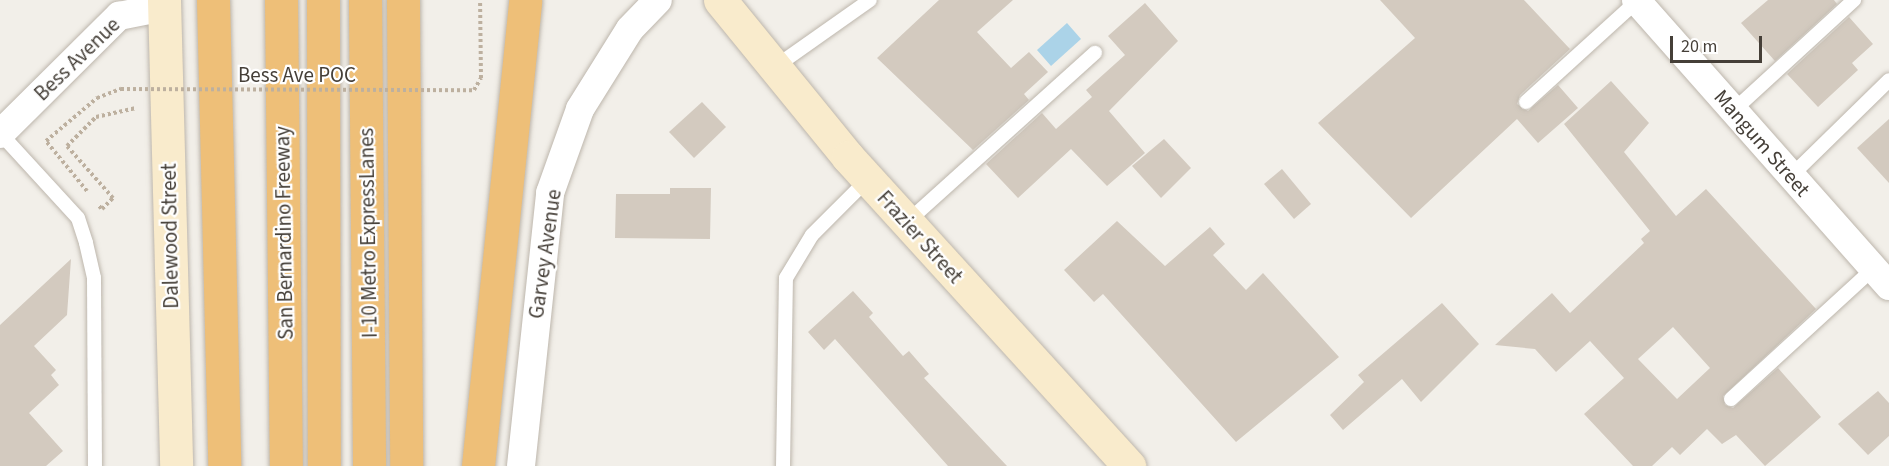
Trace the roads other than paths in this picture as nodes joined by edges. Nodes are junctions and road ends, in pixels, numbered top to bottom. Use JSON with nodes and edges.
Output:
{"nodes":[{"id":1,"x":213,"y":0,"type":"edge"},
{"id":2,"x":281,"y":0,"type":"edge"},
{"id":3,"x":323,"y":0,"type":"edge"},
{"id":4,"x":365,"y":0,"type":"edge"},
{"id":5,"x":403,"y":0,"type":"edge"},
{"id":6,"x":525,"y":0,"type":"edge"},
{"id":7,"x":658,"y":0,"type":"edge"},
{"id":8,"x":720,"y":0,"type":"edge"},
{"id":9,"x":870,"y":0,"type":"edge"},
{"id":10,"x":1854,"y":0,"type":"edge"},
{"id":11,"x":1636,"y":1,"type":"edge"},
{"id":12,"x":164,"y":3,"type":"edge"},
{"id":13,"x":1095,"y":53,"type":"dead end"},
{"id":14,"x":775,"y":67,"type":"junction"},
{"id":15,"x":1889,"y":80,"type":"edge"},
{"id":16,"x":1526,"y":102,"type":"dead end"},
{"id":17,"x":1734,"y":110,"type":"junction"},
{"id":18,"x":0,"y":133,"type":"edge"},
{"id":19,"x":1791,"y":176,"type":"junction"},
{"id":20,"x":868,"y":179,"type":"junction"},
{"id":21,"x":907,"y":223,"type":"junction"},
{"id":22,"x":1882,"y":273,"type":"edge"},
{"id":23,"x":1731,"y":399,"type":"dead end"},
{"id":24,"x":95,"y":466,"type":"edge"},
{"id":25,"x":176,"y":466,"type":"edge"},
{"id":26,"x":224,"y":466,"type":"edge"},
{"id":27,"x":286,"y":466,"type":"edge"},
{"id":28,"x":324,"y":466,"type":"edge"},
{"id":29,"x":369,"y":466,"type":"edge"},
{"id":30,"x":406,"y":466,"type":"edge"},
{"id":31,"x":478,"y":466,"type":"edge"},
{"id":32,"x":521,"y":466,"type":"edge"},
{"id":33,"x":783,"y":466,"type":"edge"},
{"id":34,"x":1129,"y":466,"type":"edge"}],
"edges":[{"from":1,"to":26,"type":"highway"},
{"from":2,"to":27,"type":"highway","name":"San Bernardino Freeway"},
{"from":3,"to":28,"type":"highway"},
{"from":4,"to":29,"type":"highway","name":"I-10 Metro ExpressLanes"},
{"from":5,"to":30,"type":"highway"},
{"from":6,"to":31,"type":"highway"},
{"from":7,"to":32,"type":"street","name":"Garvey Avenue"},
{"from":8,"to":14,"type":"street","name":"Frazier Street"},
{"from":9,"to":14,"type":"lane"},
{"from":10,"to":17,"type":"lane"},
{"from":11,"to":16,"type":"lane"},
{"from":11,"to":17,"type":"street","name":"Mangum Street"},
{"from":12,"to":18,"type":"street","name":"Bess Avenue"},
{"from":12,"to":25,"type":"street","name":"Dalewood Street"},
{"from":13,"to":21,"type":"lane"},
{"from":14,"to":20,"type":"street","name":"Frazier Street"},
{"from":15,"to":19,"type":"lane"},
{"from":17,"to":19,"type":"street","name":"Mangum Street"},
{"from":18,"to":24,"type":"lane"},
{"from":19,"to":22,"type":"street","name":"Mangum Street"},
{"from":20,"to":21,"type":"street","name":"Frazier Street"},
{"from":20,"to":33,"type":"lane"},
{"from":21,"to":34,"type":"street","name":"Frazier Street"},
{"from":22,"to":23,"type":"lane"}]}
